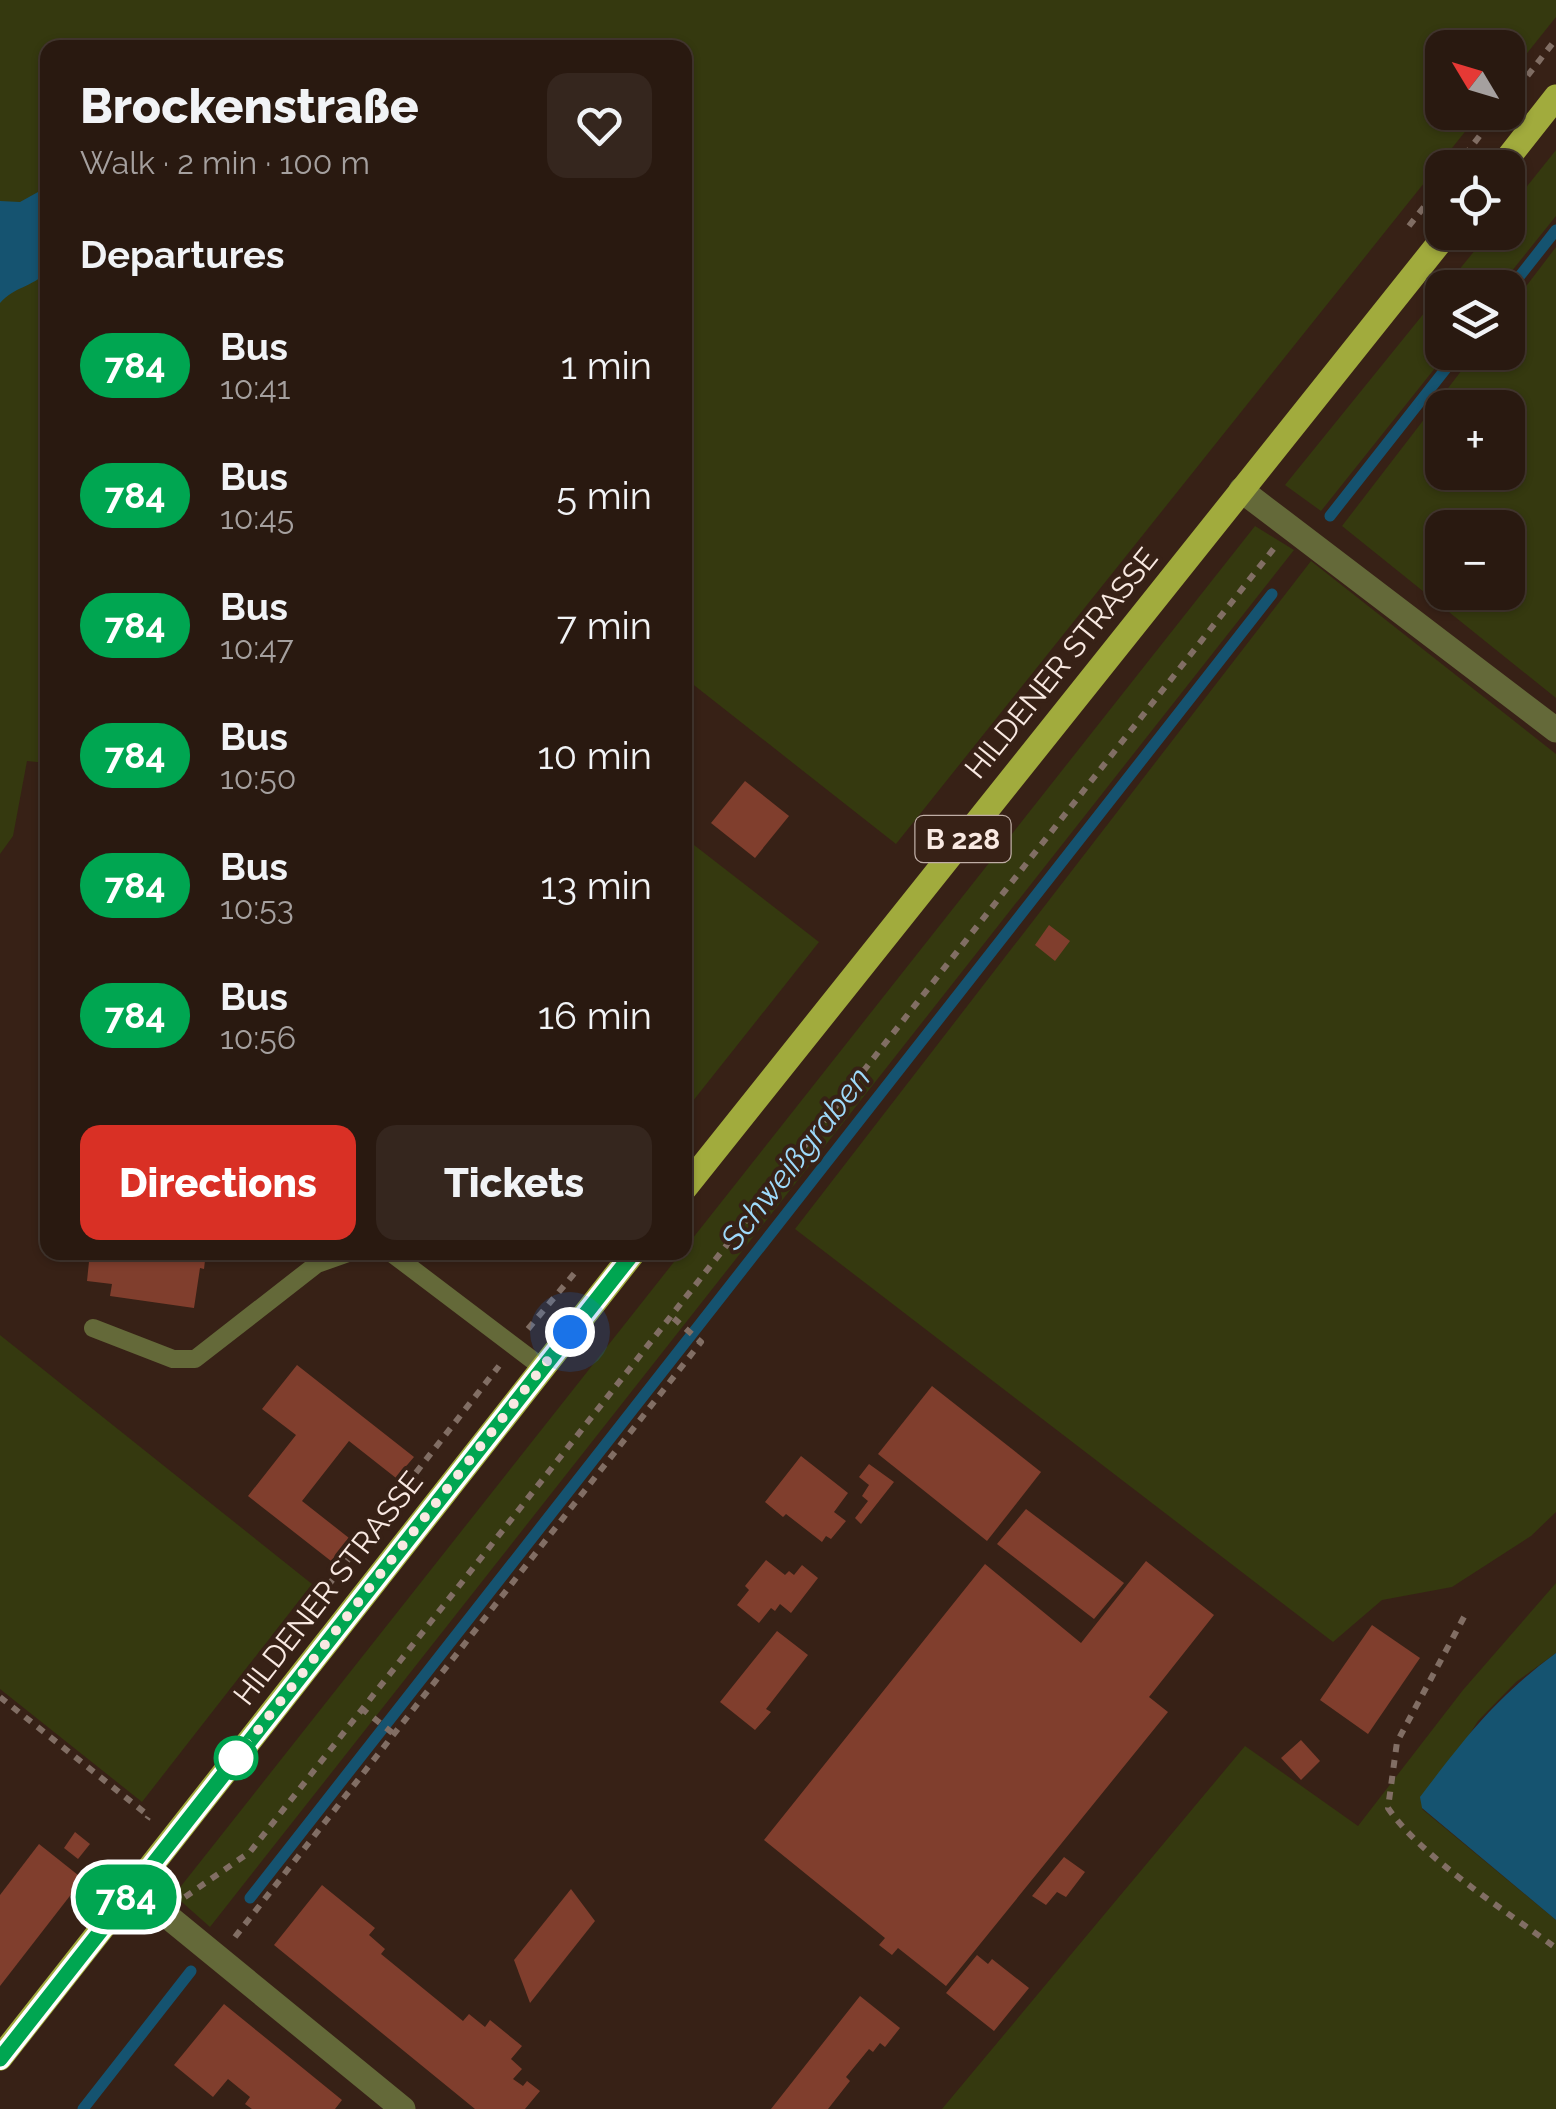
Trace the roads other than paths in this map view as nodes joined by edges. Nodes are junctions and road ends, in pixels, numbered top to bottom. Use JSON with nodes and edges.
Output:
{"nodes":[{"id":1,"x":1556,"y":97,"type":"edge"},
{"id":2,"x":1514,"y":150,"type":"edge"},
{"id":3,"x":1434,"y":250,"type":"edge"},
{"id":4,"x":1241,"y":490,"type":"junction"},
{"id":5,"x":1556,"y":730,"type":"edge"},
{"id":6,"x":692,"y":1179,"type":"edge"},
{"id":7,"x":329,"y":1260,"type":"edge"},
{"id":8,"x":401,"y":1260,"type":"edge"},
{"id":9,"x":628,"y":1260,"type":"edge"},
{"id":10,"x":93,"y":1328,"type":"dead end"},
{"id":11,"x":542,"y":1368,"type":"junction"},
{"id":12,"x":133,"y":1888,"type":"junction"},
{"id":13,"x":0,"y":2058,"type":"edge"},
{"id":14,"x":403,"y":2109,"type":"edge"}],
"edges":[{"from":1,"to":2,"type":"main road"},
{"from":3,"to":4,"type":"main road","number":"B 228"},
{"from":4,"to":5,"type":"street"},
{"from":4,"to":6,"type":"main road","name":"HILDENER STRASSE","number":"B 228"},
{"from":7,"to":10,"type":"lane"},
{"from":8,"to":11,"type":"lane"},
{"from":9,"to":11,"type":"main road","name":"HILDENER STRASSE"},
{"from":11,"to":12,"type":"main road","name":"HILDENER STRASSE"},
{"from":12,"to":13,"type":"main road","name":"HILDENER STRASSE"},
{"from":12,"to":14,"type":"street"}]}
